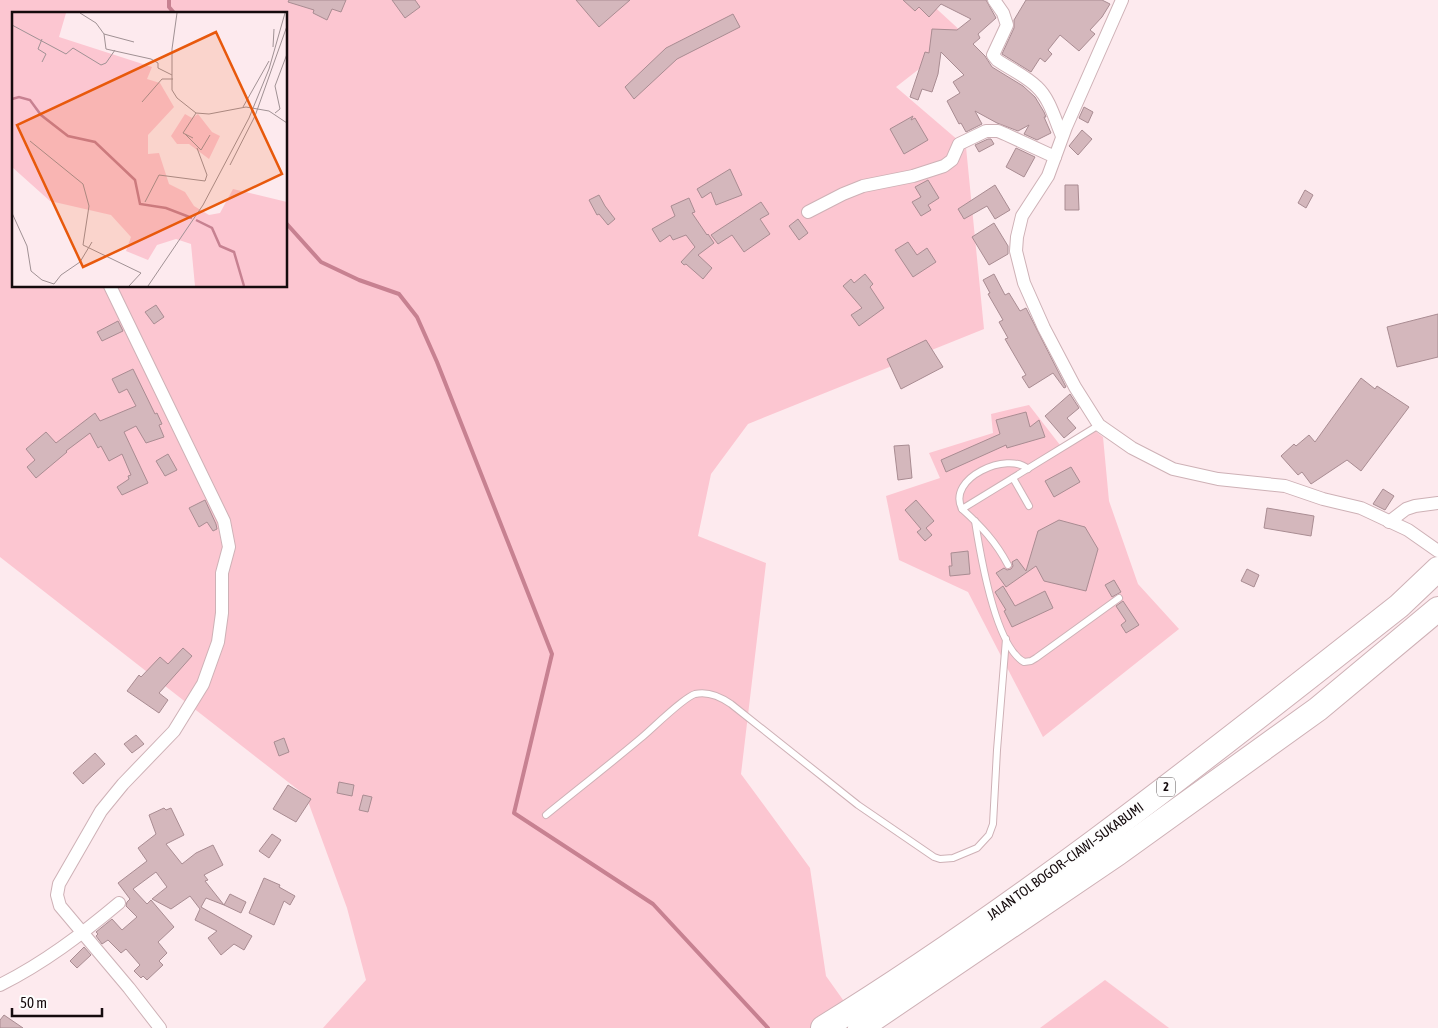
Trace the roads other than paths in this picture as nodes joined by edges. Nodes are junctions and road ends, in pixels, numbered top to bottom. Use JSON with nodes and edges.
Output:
{"nodes":[{"id":1,"x":994,"y":0,"type":"edge"},
{"id":2,"x":1122,"y":0,"type":"edge"},
{"id":3,"x":1062,"y":136,"type":"junction"},
{"id":4,"x":1055,"y":157,"type":"junction"},
{"id":5,"x":808,"y":212,"type":"dead end"},
{"id":6,"x":111,"y":288,"type":"edge"},
{"id":7,"x":1100,"y":424,"type":"junction"},
{"id":8,"x":1028,"y":469,"type":"junction"},
{"id":9,"x":1013,"y":478,"type":"junction"},
{"id":10,"x":1438,"y":504,"type":"edge"},
{"id":11,"x":1029,"y":506,"type":"dead end"},
{"id":12,"x":962,"y":509,"type":"junction"},
{"id":13,"x":976,"y":521,"type":"junction"},
{"id":14,"x":1389,"y":522,"type":"junction"},
{"id":15,"x":1438,"y":551,"type":"edge"},
{"id":16,"x":1008,"y":565,"type":"dead end"},
{"id":17,"x":1438,"y":569,"type":"edge"},
{"id":18,"x":1119,"y":598,"type":"dead end"},
{"id":19,"x":1438,"y":609,"type":"edge"},
{"id":20,"x":1006,"y":639,"type":"junction"},
{"id":21,"x":546,"y":816,"type":"dead end"},
{"id":22,"x":119,"y":903,"type":"dead end"},
{"id":23,"x":83,"y":933,"type":"junction"},
{"id":24,"x":0,"y":985,"type":"edge"},
{"id":25,"x":885,"y":1001,"type":"junction"},
{"id":26,"x":160,"y":1028,"type":"edge"},
{"id":27,"x":823,"y":1028,"type":"edge"},
{"id":28,"x":860,"y":1028,"type":"edge"}],
"edges":[{"from":1,"to":3,"type":"street"},
{"from":2,"to":3,"type":"street"},
{"from":3,"to":4,"type":"street"},
{"from":4,"to":5,"type":"street"},
{"from":4,"to":7,"type":"street"},
{"from":6,"to":23,"type":"street"},
{"from":7,"to":8,"type":"lane"},
{"from":7,"to":14,"type":"street"},
{"from":8,"to":9,"type":"lane"},
{"from":8,"to":12,"type":"lane"},
{"from":9,"to":11,"type":"lane"},
{"from":9,"to":12,"type":"lane"},
{"from":10,"to":14,"type":"street"},
{"from":12,"to":13,"type":"lane"},
{"from":13,"to":16,"type":"lane"},
{"from":13,"to":20,"type":"lane"},
{"from":14,"to":15,"type":"street"},
{"from":17,"to":25,"type":"highway","name":"JALAN TOL BOGOR–CIAWI–SUKABUMI","number":"2"},
{"from":18,"to":20,"type":"lane"},
{"from":19,"to":25,"type":"highway","name":"JALAN TOL BOGOR–CIAWI–SUKABUMI","number":"2"},
{"from":20,"to":21,"type":"lane"},
{"from":22,"to":23,"type":"street"},
{"from":23,"to":24,"type":"street"},
{"from":23,"to":26,"type":"street"},
{"from":25,"to":27,"type":"highway","name":"JALAN TOL BOGOR–CIAWI–SUKABUMI","number":"2"},
{"from":25,"to":28,"type":"highway","name":"JALAN TOL BOGOR–CIAWI–SUKABUMI","number":"2"}]}
